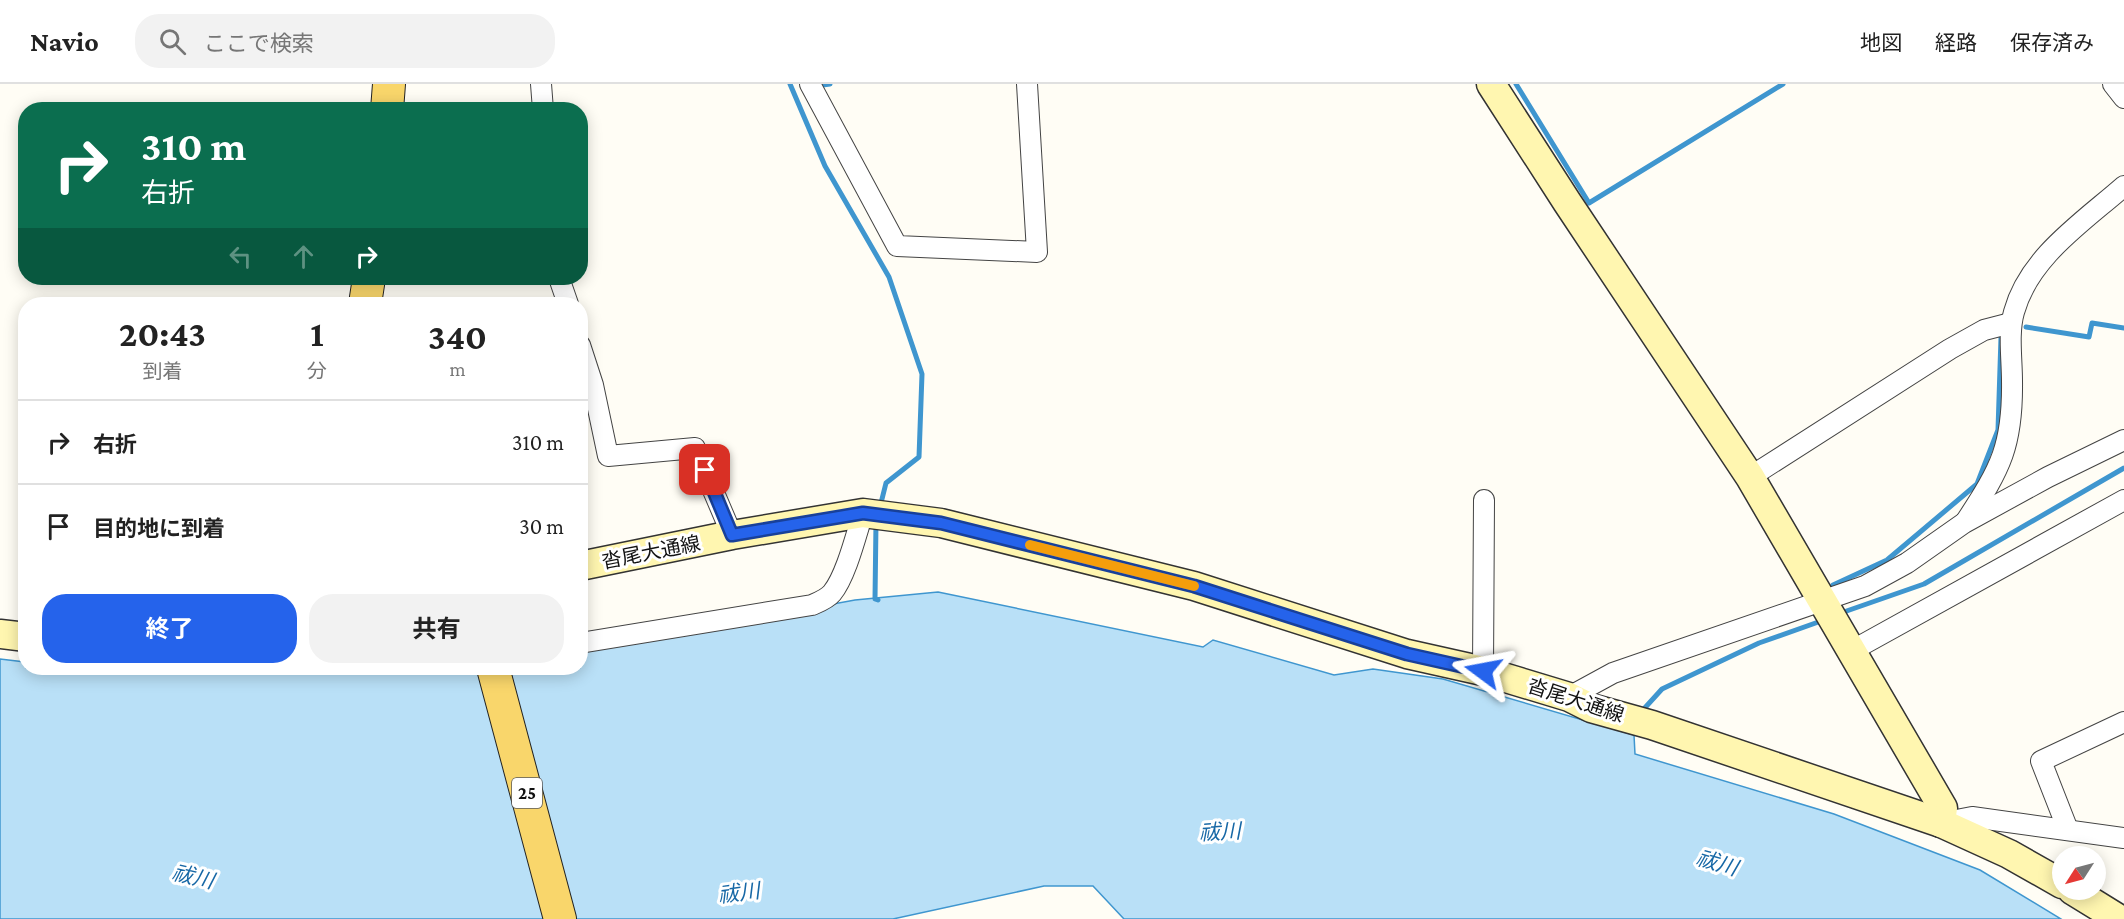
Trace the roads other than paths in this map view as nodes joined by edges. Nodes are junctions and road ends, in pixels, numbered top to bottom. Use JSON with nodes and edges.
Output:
{"nodes":[{"id":1,"x":389,"y":84,"type":"edge"},
{"id":2,"x":541,"y":84,"type":"edge"},
{"id":3,"x":810,"y":84,"type":"edge"},
{"id":4,"x":1027,"y":84,"type":"edge"},
{"id":5,"x":1492,"y":84,"type":"edge"},
{"id":6,"x":2113,"y":84,"type":"edge"},
{"id":7,"x":2124,"y":98,"type":"edge"},
{"id":8,"x":388,"y":102,"type":"edge"},
{"id":9,"x":542,"y":102,"type":"edge"},
{"id":10,"x":2124,"y":186,"type":"edge"},
{"id":11,"x":2011,"y":323,"type":"junction"},
{"id":12,"x":588,"y":370,"type":"edge"},
{"id":13,"x":2124,"y":440,"type":"edge"},
{"id":14,"x":1750,"y":477,"type":"junction"},
{"id":15,"x":1484,"y":500,"type":"dead end"},
{"id":16,"x":2124,"y":500,"type":"edge"},
{"id":17,"x":863,"y":513,"type":"junction"},
{"id":18,"x":1965,"y":523,"type":"junction"},
{"id":19,"x":732,"y":535,"type":"junction"},
{"id":20,"x":588,"y":564,"type":"edge"},
{"id":21,"x":1825,"y":605,"type":"junction"},
{"id":22,"x":0,"y":634,"type":"edge"},
{"id":23,"x":18,"y":636,"type":"edge"},
{"id":24,"x":588,"y":642,"type":"edge"},
{"id":25,"x":1851,"y":647,"type":"junction"},
{"id":26,"x":1483,"y":671,"type":"junction"},
{"id":27,"x":495,"y":675,"type":"edge"},
{"id":28,"x":1580,"y":702,"type":"junction"},
{"id":29,"x":2124,"y":722,"type":"edge"},
{"id":30,"x":1941,"y":823,"type":"junction"},
{"id":31,"x":2068,"y":830,"type":"junction"},
{"id":32,"x":2124,"y":838,"type":"edge"},
{"id":33,"x":2052,"y":879,"type":"edge"},
{"id":34,"x":2089,"y":900,"type":"edge"},
{"id":35,"x":560,"y":919,"type":"edge"},
{"id":36,"x":2120,"y":919,"type":"edge"}],
"edges":[{"from":1,"to":8,"type":"main road"},
{"from":2,"to":9,"type":"street"},
{"from":3,"to":4,"type":"street"},
{"from":5,"to":14,"type":"main road"},
{"from":6,"to":7,"type":"street"},
{"from":10,"to":11,"type":"street"},
{"from":11,"to":14,"type":"street"},
{"from":11,"to":18,"type":"street"},
{"from":12,"to":19,"type":"street"},
{"from":13,"to":18,"type":"street"},
{"from":14,"to":21,"type":"main road"},
{"from":15,"to":26,"type":"street"},
{"from":16,"to":25,"type":"street"},
{"from":17,"to":19,"type":"main road","name":"沓尾大通線"},
{"from":17,"to":24,"type":"street"},
{"from":17,"to":26,"type":"main road","name":"沓尾大通線"},
{"from":18,"to":21,"type":"street"},
{"from":19,"to":20,"type":"main road","name":"沓尾大通線"},
{"from":21,"to":25,"type":"main road"},
{"from":21,"to":28,"type":"street"},
{"from":22,"to":23,"type":"main road"},
{"from":25,"to":30,"type":"main road"},
{"from":26,"to":28,"type":"main road","name":"沓尾大通線"},
{"from":27,"to":35,"type":"main road","number":"25"},
{"from":28,"to":30,"type":"main road","name":"沓尾大通線"},
{"from":29,"to":31,"type":"street"},
{"from":30,"to":31,"type":"street"},
{"from":30,"to":33,"type":"main road","name":"沓尾大通線"},
{"from":31,"to":32,"type":"street"},
{"from":34,"to":36,"type":"main road"}]}
